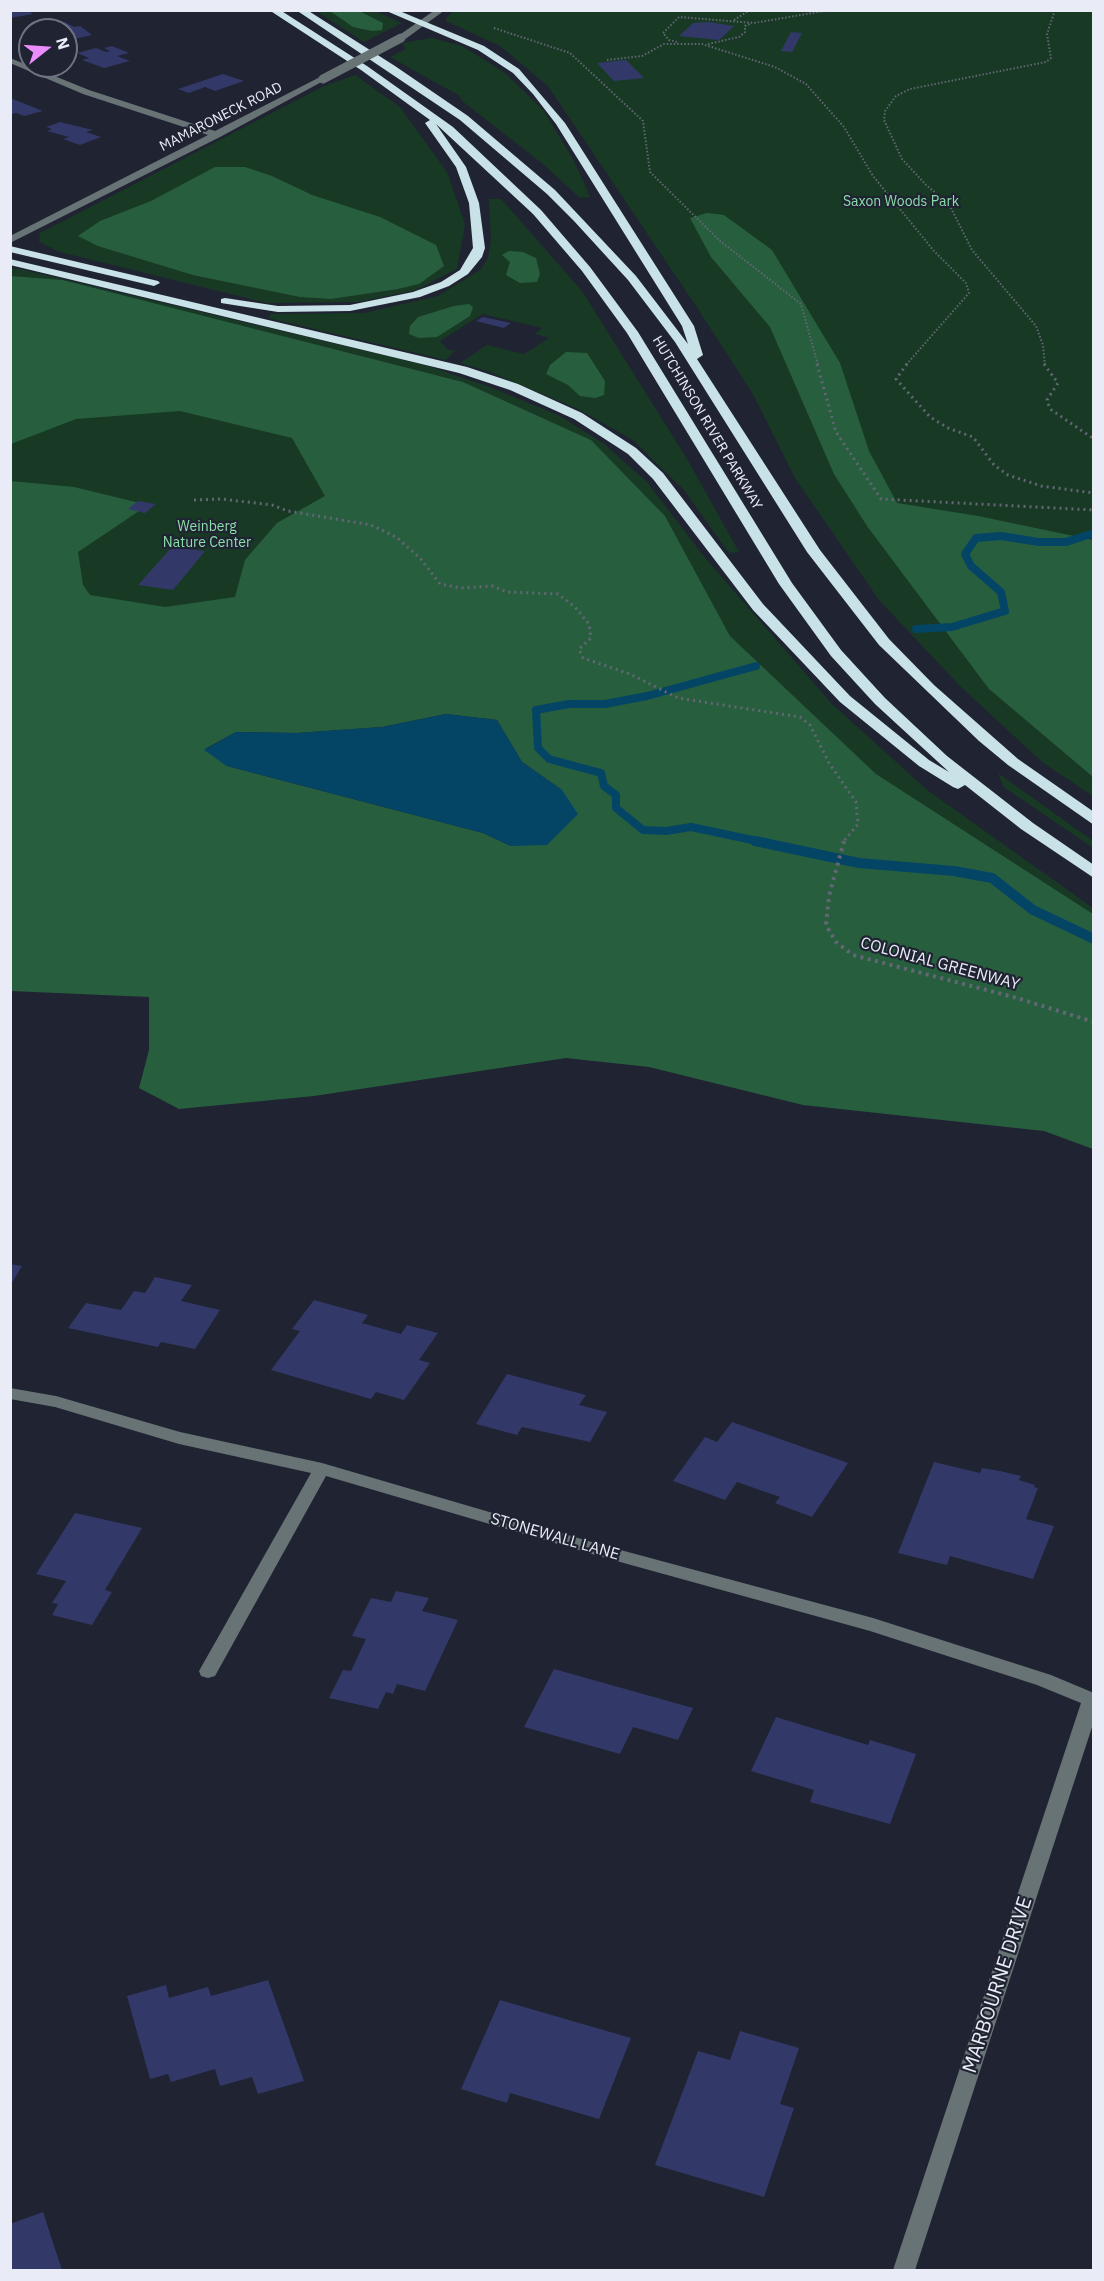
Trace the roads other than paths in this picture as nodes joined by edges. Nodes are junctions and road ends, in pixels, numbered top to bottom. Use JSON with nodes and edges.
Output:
{"nodes":[{"id":1,"x":273,"y":10,"type":"edge"},
{"id":2,"x":300,"y":10,"type":"edge"},
{"id":3,"x":388,"y":10,"type":"edge"},
{"id":4,"x":441,"y":10,"type":"edge"},
{"id":5,"x":422,"y":24,"type":"junction"},
{"id":6,"x":10,"y":60,"type":"edge"},
{"id":7,"x":416,"y":104,"type":"junction"},
{"id":8,"x":217,"y":135,"type":"junction"},
{"id":9,"x":10,"y":240,"type":"edge"},
{"id":10,"x":10,"y":249,"type":"edge"},
{"id":11,"x":10,"y":262,"type":"edge"},
{"id":12,"x":704,"y":378,"type":"junction"},
{"id":13,"x":1094,"y":820,"type":"edge"},
{"id":14,"x":1027,"y":826,"type":"junction"},
{"id":15,"x":1094,"y":873,"type":"edge"},
{"id":16,"x":10,"y":1393,"type":"edge"},
{"id":17,"x":322,"y":1468,"type":"junction"},
{"id":18,"x":208,"y":1671,"type":"dead end"},
{"id":19,"x":1092,"y":1701,"type":"edge"},
{"id":20,"x":904,"y":2271,"type":"edge"}],
"edges":[{"from":1,"to":7,"type":"highway","name":"HUTCHINSON RIVER PARKWAY"},
{"from":2,"to":12,"type":"highway","name":"HUTCHINSON RIVER PARKWAY"},
{"from":3,"to":5,"type":"highway"},
{"from":4,"to":5,"type":"street","name":"MAMARONECK ROAD"},
{"from":5,"to":8,"type":"street","name":"MAMARONECK ROAD","bridge":true},
{"from":5,"to":12,"type":"highway"},
{"from":6,"to":8,"type":"street"},
{"from":7,"to":10,"type":"highway"},
{"from":7,"to":14,"type":"highway","name":"HUTCHINSON RIVER PARKWAY"},
{"from":8,"to":9,"type":"street","name":"MAMARONECK ROAD"},
{"from":11,"to":14,"type":"highway"},
{"from":12,"to":13,"type":"highway","name":"HUTCHINSON RIVER PARKWAY"},
{"from":14,"to":15,"type":"highway","name":"HUTCHINSON RIVER PARKWAY"},
{"from":16,"to":17,"type":"street","name":"STONEWALL LANE"},
{"from":17,"to":18,"type":"street"},
{"from":17,"to":19,"type":"street","name":"STONEWALL LANE"},
{"from":19,"to":20,"type":"street","name":"MARBOURNE DRIVE"}]}
